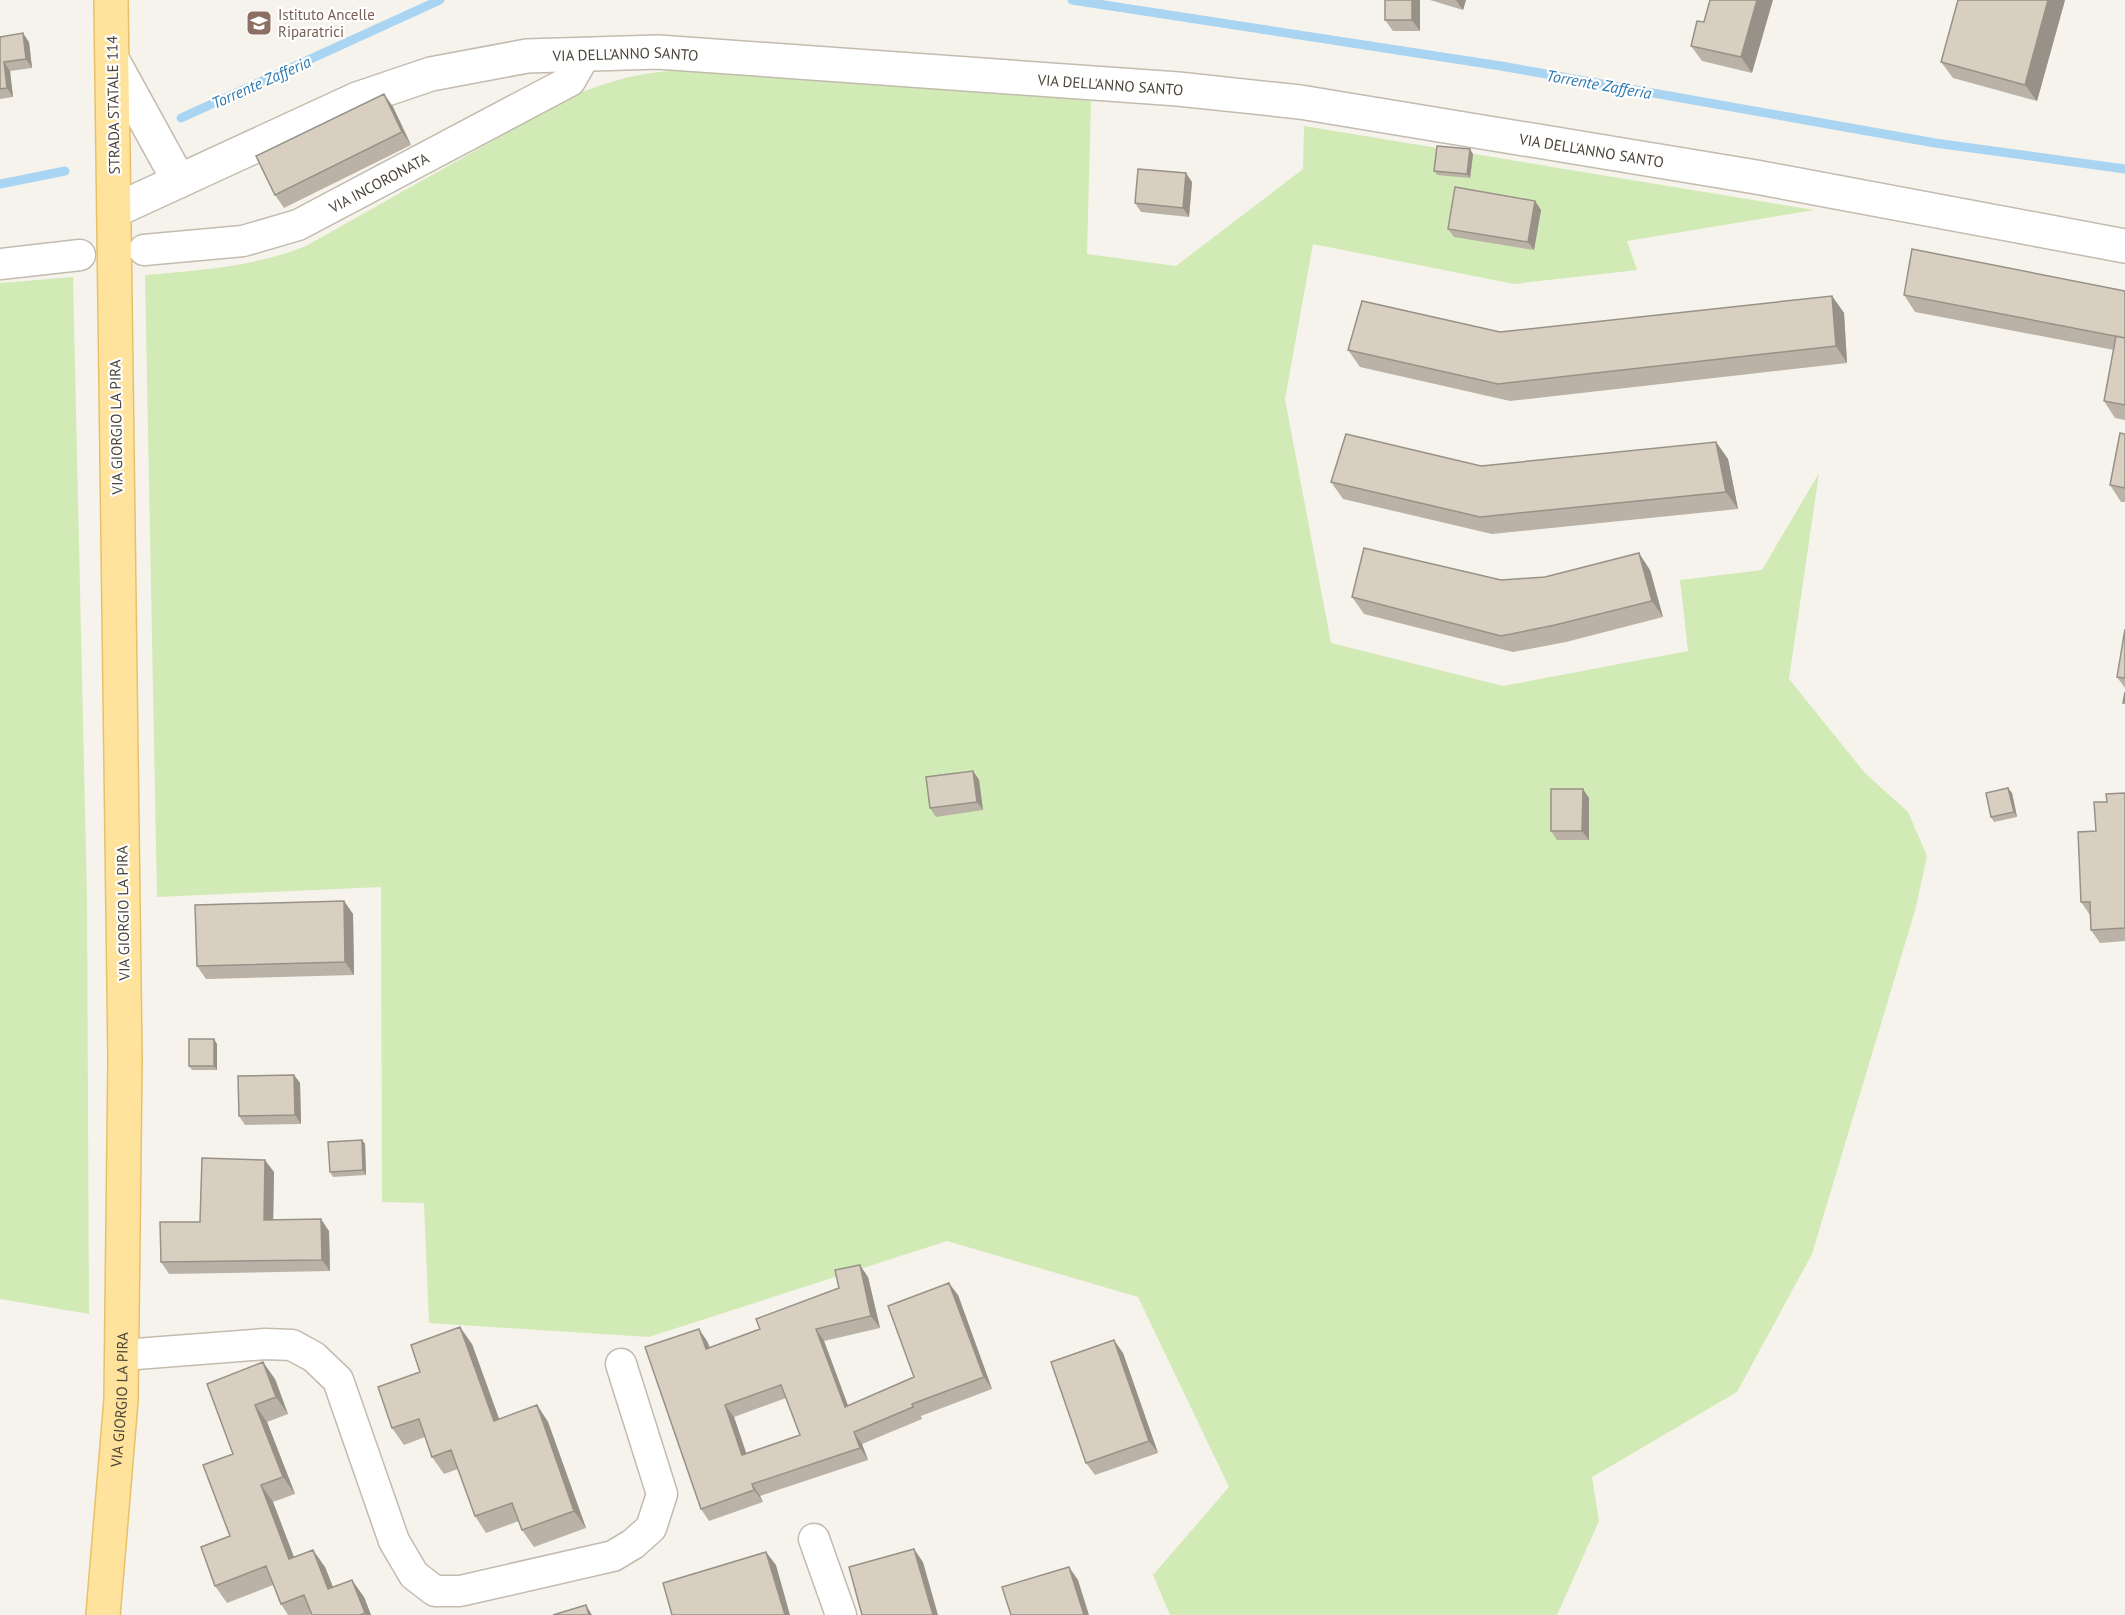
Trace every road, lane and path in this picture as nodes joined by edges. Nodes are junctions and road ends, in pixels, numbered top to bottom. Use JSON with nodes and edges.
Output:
{"nodes":[{"id":1,"x":111,"y":0,"type":"edge"},
{"id":2,"x":586,"y":53,"type":"junction"},
{"id":3,"x":113,"y":61,"type":"junction"},
{"id":4,"x":179,"y":181,"type":"junction"},
{"id":5,"x":114,"y":211,"type":"junction"},
{"id":6,"x":2125,"y":246,"type":"edge"},
{"id":7,"x":144,"y":250,"type":"dead end"},
{"id":8,"x":80,"y":255,"type":"dead end"},
{"id":9,"x":0,"y":264,"type":"edge"},
{"id":10,"x":123,"y":1355,"type":"junction"},
{"id":11,"x":621,"y":1364,"type":"dead end"},
{"id":12,"x":814,"y":1539,"type":"dead end"},
{"id":13,"x":103,"y":1615,"type":"edge"},
{"id":14,"x":841,"y":1615,"type":"edge"}],
"edges":[{"from":1,"to":3,"type":"main road","name":"STRADA STATALE 114"},
{"from":2,"to":4,"type":"street","name":"VIA DELL'ANNO SANTO"},
{"from":2,"to":6,"type":"street","name":"VIA DELL'ANNO SANTO"},
{"from":2,"to":7,"type":"street","name":"VIA INCORONATA"},
{"from":3,"to":4,"type":"street"},
{"from":3,"to":5,"type":"main road","name":"STRADA STATALE 114"},
{"from":4,"to":5,"type":"street","name":"VIA DELL'ANNO SANTO"},
{"from":5,"to":10,"type":"main road","name":"VIA GIORGIO LA PIRA"},
{"from":8,"to":9,"type":"street"},
{"from":10,"to":11,"type":"street"},
{"from":10,"to":13,"type":"main road","name":"VIA GIORGIO LA PIRA"},
{"from":12,"to":14,"type":"street"}]}
